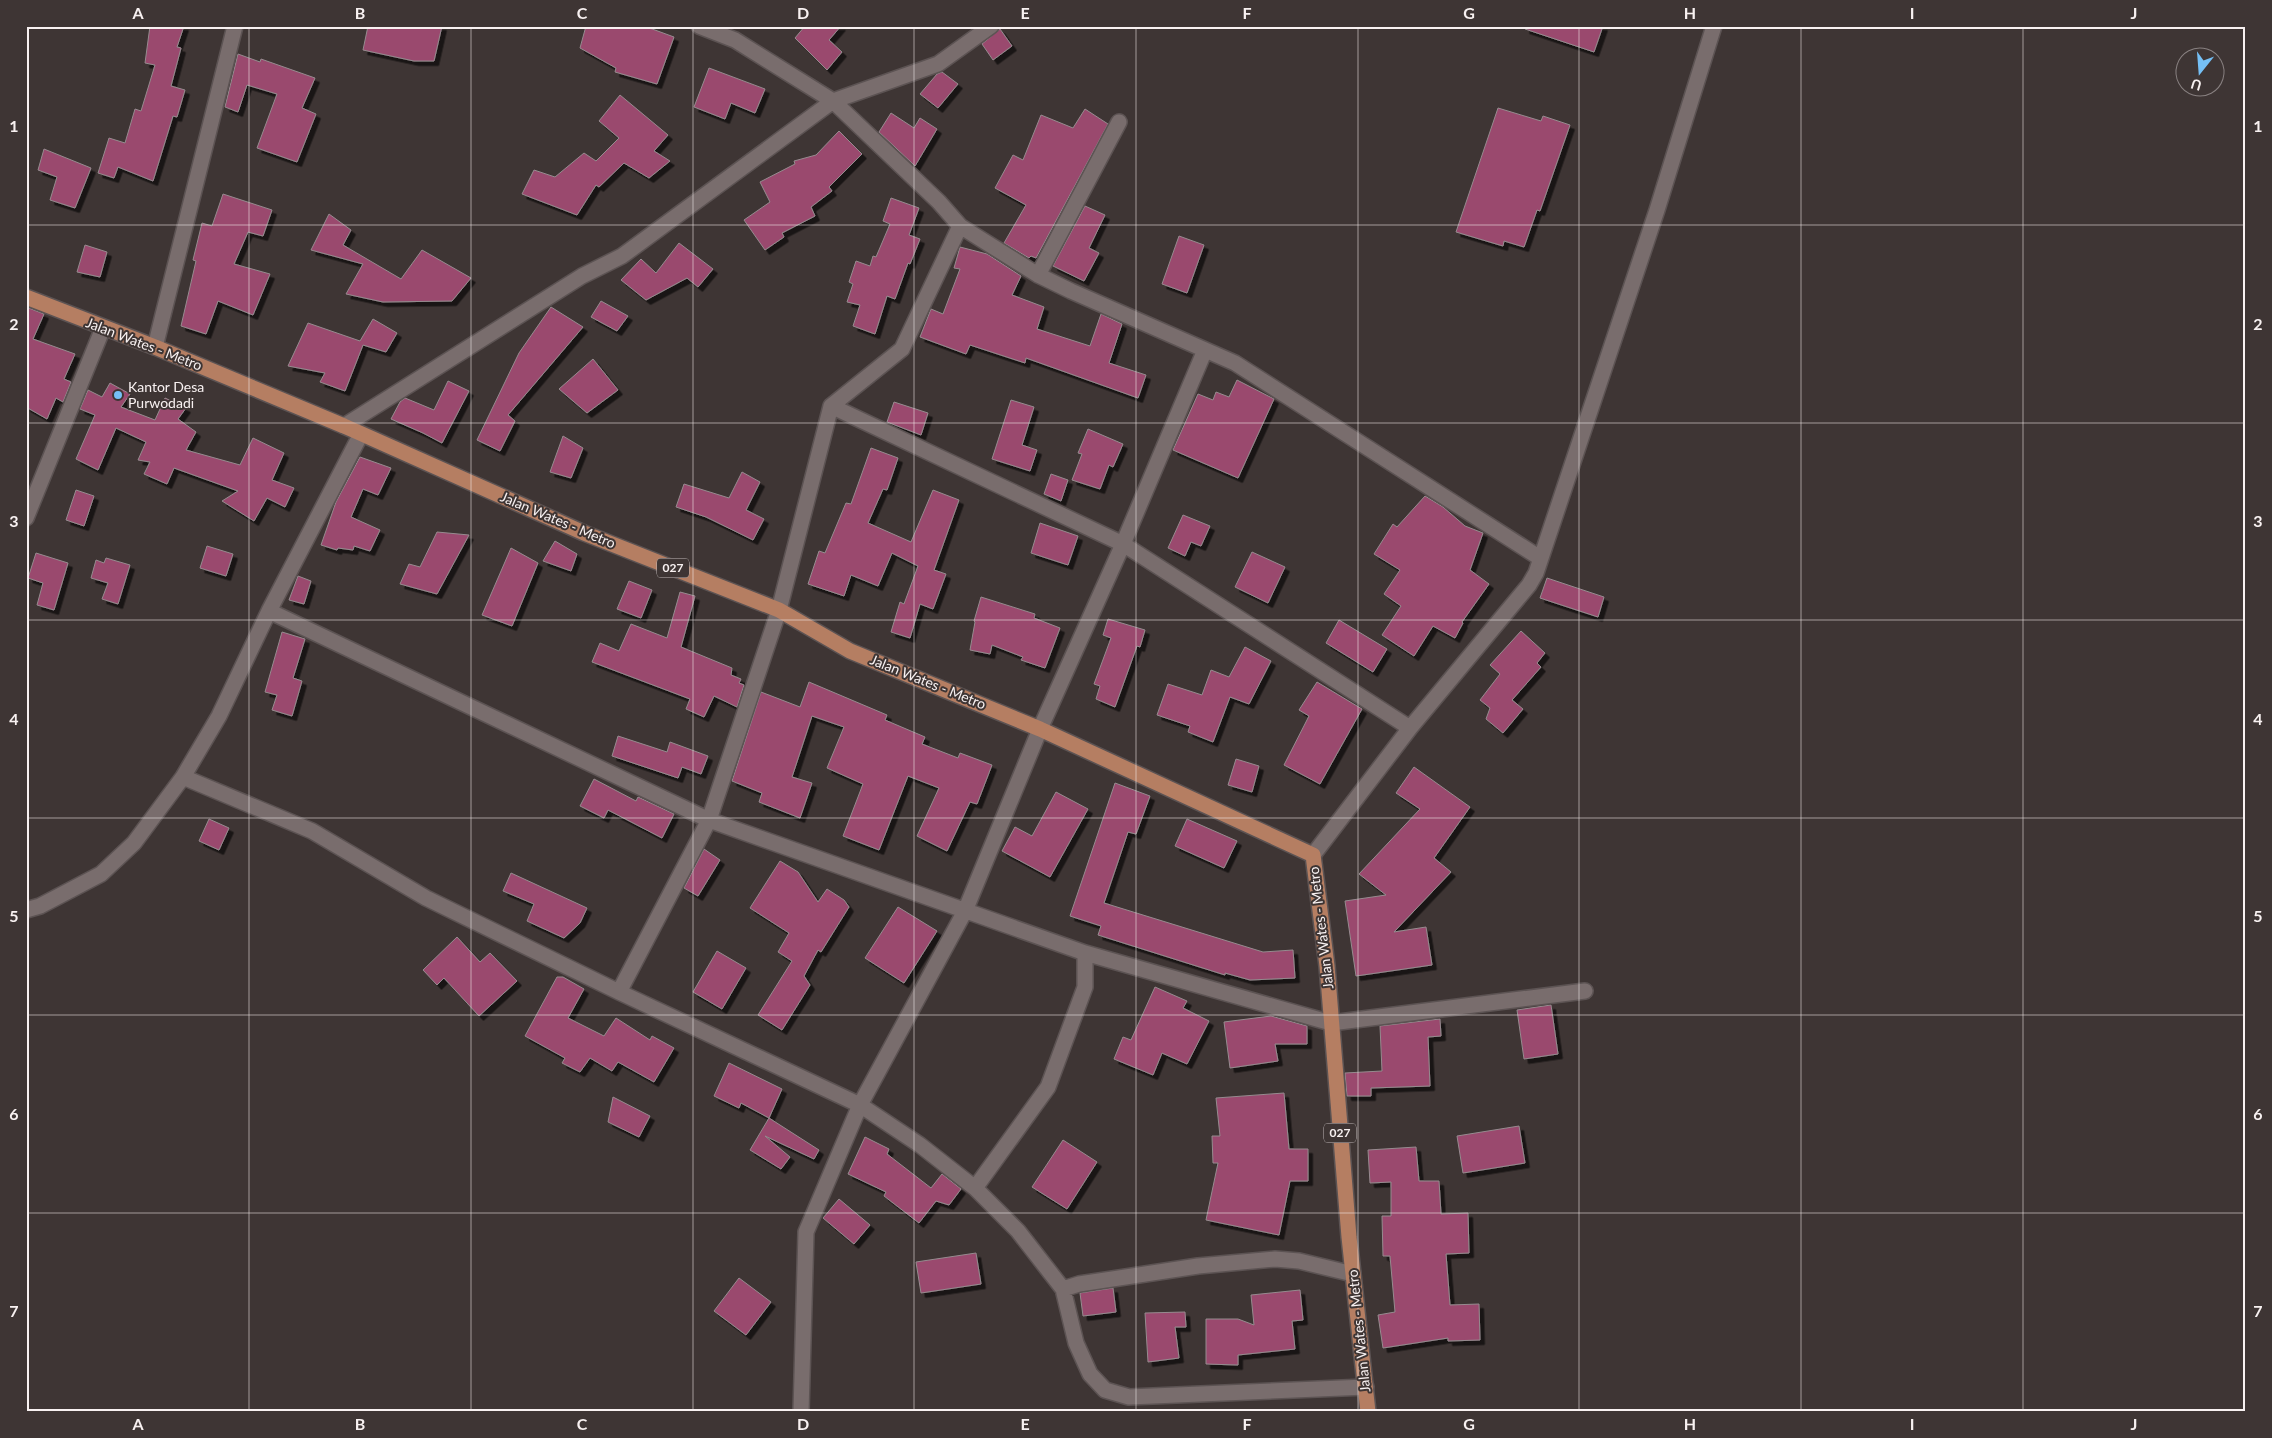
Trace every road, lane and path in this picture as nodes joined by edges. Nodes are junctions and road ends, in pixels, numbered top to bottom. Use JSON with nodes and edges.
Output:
{"nodes":[{"id":1,"x":235,"y":26,"type":"edge"},
{"id":2,"x":699,"y":26,"type":"edge"},
{"id":3,"x":991,"y":26,"type":"edge"},
{"id":4,"x":1714,"y":26,"type":"edge"},
{"id":5,"x":737,"y":33,"type":"edge"},
{"id":6,"x":833,"y":101,"type":"junction"},
{"id":7,"x":1119,"y":122,"type":"dead end"},
{"id":8,"x":960,"y":226,"type":"junction"},
{"id":9,"x":1038,"y":274,"type":"junction"},
{"id":10,"x":26,"y":297,"type":"edge"},
{"id":11,"x":103,"y":328,"type":"junction"},
{"id":12,"x":155,"y":347,"type":"junction"},
{"id":13,"x":1205,"y":350,"type":"junction"},
{"id":14,"x":830,"y":406,"type":"junction"},
{"id":15,"x":344,"y":426,"type":"junction"},
{"id":16,"x":361,"y":434,"type":"junction"},
{"id":17,"x":26,"y":518,"type":"edge"},
{"id":18,"x":1123,"y":544,"type":"junction"},
{"id":19,"x":1540,"y":558,"type":"junction"},
{"id":20,"x":779,"y":610,"type":"junction"},
{"id":21,"x":270,"y":611,"type":"junction"},
{"id":22,"x":1410,"y":728,"type":"junction"},
{"id":23,"x":1040,"y":729,"type":"junction"},
{"id":24,"x":183,"y":777,"type":"junction"},
{"id":25,"x":709,"y":820,"type":"junction"},
{"id":26,"x":1313,"y":855,"type":"junction"},
{"id":27,"x":26,"y":910,"type":"edge"},
{"id":28,"x":966,"y":911,"type":"junction"},
{"id":29,"x":1085,"y":953,"type":"junction"},
{"id":30,"x":1585,"y":991,"type":"dead end"},
{"id":31,"x":619,"y":992,"type":"junction"},
{"id":32,"x":1331,"y":1023,"type":"junction"},
{"id":33,"x":860,"y":1105,"type":"junction"},
{"id":34,"x":975,"y":1188,"type":"junction"},
{"id":35,"x":1353,"y":1274,"type":"junction"},
{"id":36,"x":1063,"y":1289,"type":"junction"},
{"id":37,"x":1366,"y":1387,"type":"junction"},
{"id":38,"x":801,"y":1412,"type":"edge"},
{"id":39,"x":1368,"y":1412,"type":"edge"}],
"edges":[{"from":1,"to":12,"type":"street"},
{"from":2,"to":5,"type":"street"},
{"from":3,"to":6,"type":"street"},
{"from":4,"to":19,"type":"street"},
{"from":5,"to":6,"type":"street"},
{"from":6,"to":8,"type":"street"},
{"from":6,"to":15,"type":"street"},
{"from":7,"to":9,"type":"street"},
{"from":8,"to":9,"type":"street"},
{"from":8,"to":14,"type":"street"},
{"from":9,"to":13,"type":"street"},
{"from":10,"to":11,"type":"main road","name":"Jalan Wates - Metro","number":"027"},
{"from":11,"to":12,"type":"main road","name":"Jalan Wates - Metro","number":"027"},
{"from":11,"to":17,"type":"street"},
{"from":12,"to":15,"type":"main road","name":"Jalan Wates - Metro","number":"027"},
{"from":13,"to":18,"type":"street"},
{"from":13,"to":19,"type":"street"},
{"from":14,"to":18,"type":"street"},
{"from":14,"to":20,"type":"street"},
{"from":15,"to":16,"type":"main road","name":"Jalan Wates - Metro","number":"027"},
{"from":16,"to":20,"type":"main road","name":"Jalan Wates - Metro","number":"027"},
{"from":16,"to":21,"type":"street"},
{"from":18,"to":22,"type":"street"},
{"from":18,"to":23,"type":"street"},
{"from":19,"to":22,"type":"street"},
{"from":20,"to":23,"type":"main road","name":"Jalan Wates - Metro","number":"027"},
{"from":20,"to":25,"type":"street"},
{"from":21,"to":24,"type":"street"},
{"from":21,"to":25,"type":"street"},
{"from":22,"to":26,"type":"street"},
{"from":23,"to":26,"type":"main road","name":"Jalan Wates - Metro","number":"027"},
{"from":23,"to":28,"type":"street"},
{"from":24,"to":27,"type":"street"},
{"from":24,"to":31,"type":"street"},
{"from":25,"to":28,"type":"street"},
{"from":25,"to":31,"type":"street"},
{"from":26,"to":32,"type":"main road","name":"Jalan Wates - Metro","number":"027"},
{"from":28,"to":29,"type":"street"},
{"from":28,"to":33,"type":"street"},
{"from":29,"to":32,"type":"street"},
{"from":29,"to":34,"type":"street"},
{"from":30,"to":32,"type":"street"},
{"from":31,"to":33,"type":"street"},
{"from":32,"to":35,"type":"main road","name":"Jalan Wates - Metro","number":"027"},
{"from":33,"to":34,"type":"street"},
{"from":33,"to":38,"type":"street"},
{"from":34,"to":36,"type":"street"},
{"from":35,"to":36,"type":"street"},
{"from":35,"to":37,"type":"main road","name":"Jalan Wates - Metro","number":"027"},
{"from":36,"to":37,"type":"street"},
{"from":37,"to":39,"type":"main road","name":"Jalan Wates - Metro","number":"027"}]}
